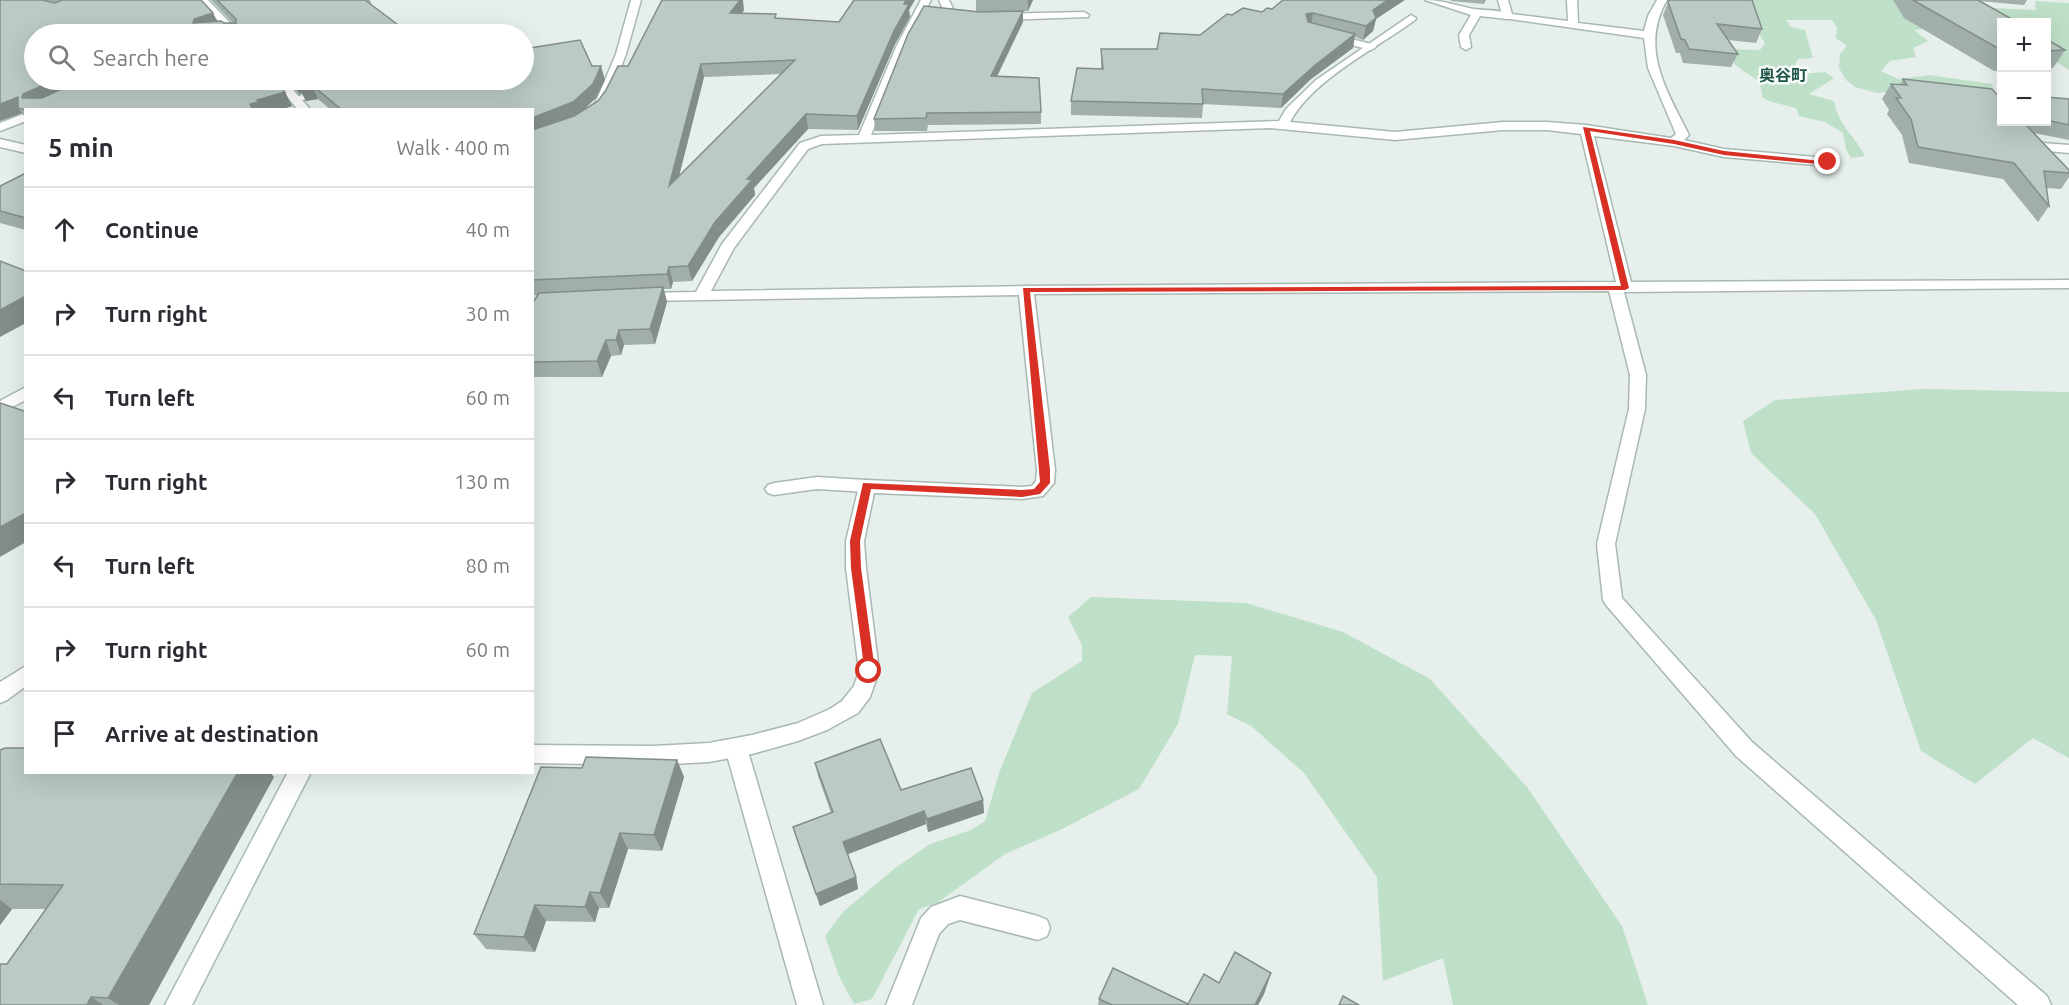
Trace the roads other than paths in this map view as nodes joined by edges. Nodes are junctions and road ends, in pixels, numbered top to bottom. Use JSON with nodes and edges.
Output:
{"nodes":[{"id":1,"x":202,"y":0,"type":"edge"},
{"id":2,"x":636,"y":0,"type":"edge"},
{"id":3,"x":926,"y":0,"type":"edge"},
{"id":4,"x":1430,"y":0,"type":"edge"},
{"id":5,"x":1503,"y":0,"type":"edge"},
{"id":6,"x":1572,"y":0,"type":"edge"},
{"id":7,"x":1662,"y":0,"type":"edge"},
{"id":8,"x":937,"y":7,"type":"edge"},
{"id":9,"x":1477,"y":14,"type":"junction"},
{"id":10,"x":1084,"y":15,"type":"dead end"},
{"id":11,"x":1507,"y":16,"type":"junction"},
{"id":12,"x":1411,"y":18,"type":"dead end"},
{"id":13,"x":226,"y":24,"type":"edge"},
{"id":14,"x":1573,"y":25,"type":"junction"},
{"id":15,"x":1320,"y":34,"type":"edge"},
{"id":16,"x":1648,"y":35,"type":"junction"},
{"id":17,"x":903,"y":45,"type":"junction"},
{"id":18,"x":1371,"y":47,"type":"junction"},
{"id":19,"x":1466,"y":47,"type":"dead end"},
{"id":20,"x":287,"y":90,"type":"edge"},
{"id":21,"x":325,"y":90,"type":"edge"},
{"id":22,"x":296,"y":99,"type":"junction"},
{"id":23,"x":303,"y":108,"type":"edge"},
{"id":24,"x":589,"y":116,"type":"edge"},
{"id":25,"x":24,"y":117,"type":"edge"},
{"id":26,"x":1283,"y":126,"type":"junction"},
{"id":27,"x":0,"y":127,"type":"edge"},
{"id":28,"x":1586,"y":129,"type":"junction"},
{"id":29,"x":863,"y":139,"type":"junction"},
{"id":30,"x":1674,"y":142,"type":"junction"},
{"id":31,"x":0,"y":143,"type":"edge"},
{"id":32,"x":2042,"y":147,"type":"edge"},
{"id":33,"x":24,"y":149,"type":"edge"},
{"id":34,"x":2069,"y":149,"type":"edge"},
{"id":35,"x":1828,"y":162,"type":"dead end"},
{"id":36,"x":2069,"y":284,"type":"edge"},
{"id":37,"x":1620,"y":288,"type":"junction"},
{"id":38,"x":1026,"y":290,"type":"junction"},
{"id":39,"x":702,"y":294,"type":"junction"},
{"id":40,"x":625,"y":298,"type":"edge"},
{"id":41,"x":24,"y":393,"type":"edge"},
{"id":42,"x":0,"y":408,"type":"edge"},
{"id":43,"x":866,"y":486,"type":"junction"},
{"id":44,"x":774,"y":489,"type":"dead end"},
{"id":45,"x":24,"y":676,"type":"edge"},
{"id":46,"x":0,"y":694,"type":"edge"},
{"id":47,"x":736,"y":748,"type":"junction"},
{"id":48,"x":534,"y":754,"type":"edge"},
{"id":49,"x":299,"y":774,"type":"edge"},
{"id":50,"x":1038,"y":928,"type":"dead end"},
{"id":51,"x":178,"y":1005,"type":"edge"},
{"id":52,"x":810,"y":1005,"type":"edge"},
{"id":53,"x":899,"y":1005,"type":"edge"},
{"id":54,"x":2038,"y":1005,"type":"edge"}],
"edges":[{"from":1,"to":13,"type":"street"},
{"from":2,"to":24,"type":"street"},
{"from":3,"to":17,"type":"street"},
{"from":4,"to":9,"type":"street"},
{"from":5,"to":11,"type":"street"},
{"from":6,"to":14,"type":"street"},
{"from":7,"to":16,"type":"street"},
{"from":8,"to":10,"type":"street"},
{"from":8,"to":17,"type":"street"},
{"from":9,"to":11,"type":"street"},
{"from":9,"to":19,"type":"street"},
{"from":11,"to":14,"type":"street"},
{"from":12,"to":18,"type":"street"},
{"from":14,"to":16,"type":"street"},
{"from":15,"to":18,"type":"street"},
{"from":16,"to":30,"type":"street"},
{"from":17,"to":29,"type":"street"},
{"from":18,"to":26,"type":"street"},
{"from":20,"to":22,"type":"street"},
{"from":21,"to":22,"type":"street"},
{"from":22,"to":23,"type":"street"},
{"from":25,"to":27,"type":"street"},
{"from":26,"to":28,"type":"street"},
{"from":26,"to":29,"type":"street"},
{"from":28,"to":30,"type":"street"},
{"from":28,"to":37,"type":"street"},
{"from":29,"to":39,"type":"street"},
{"from":30,"to":35,"type":"street"},
{"from":31,"to":33,"type":"street"},
{"from":32,"to":34,"type":"street"},
{"from":36,"to":37,"type":"street"},
{"from":37,"to":38,"type":"street"},
{"from":37,"to":54,"type":"street"},
{"from":38,"to":39,"type":"street"},
{"from":38,"to":43,"type":"street"},
{"from":39,"to":40,"type":"street"},
{"from":41,"to":42,"type":"street"},
{"from":43,"to":44,"type":"street"},
{"from":43,"to":47,"type":"street"},
{"from":45,"to":46,"type":"street"},
{"from":47,"to":48,"type":"street"},
{"from":47,"to":52,"type":"street"},
{"from":49,"to":51,"type":"street"},
{"from":50,"to":53,"type":"street"}]}
